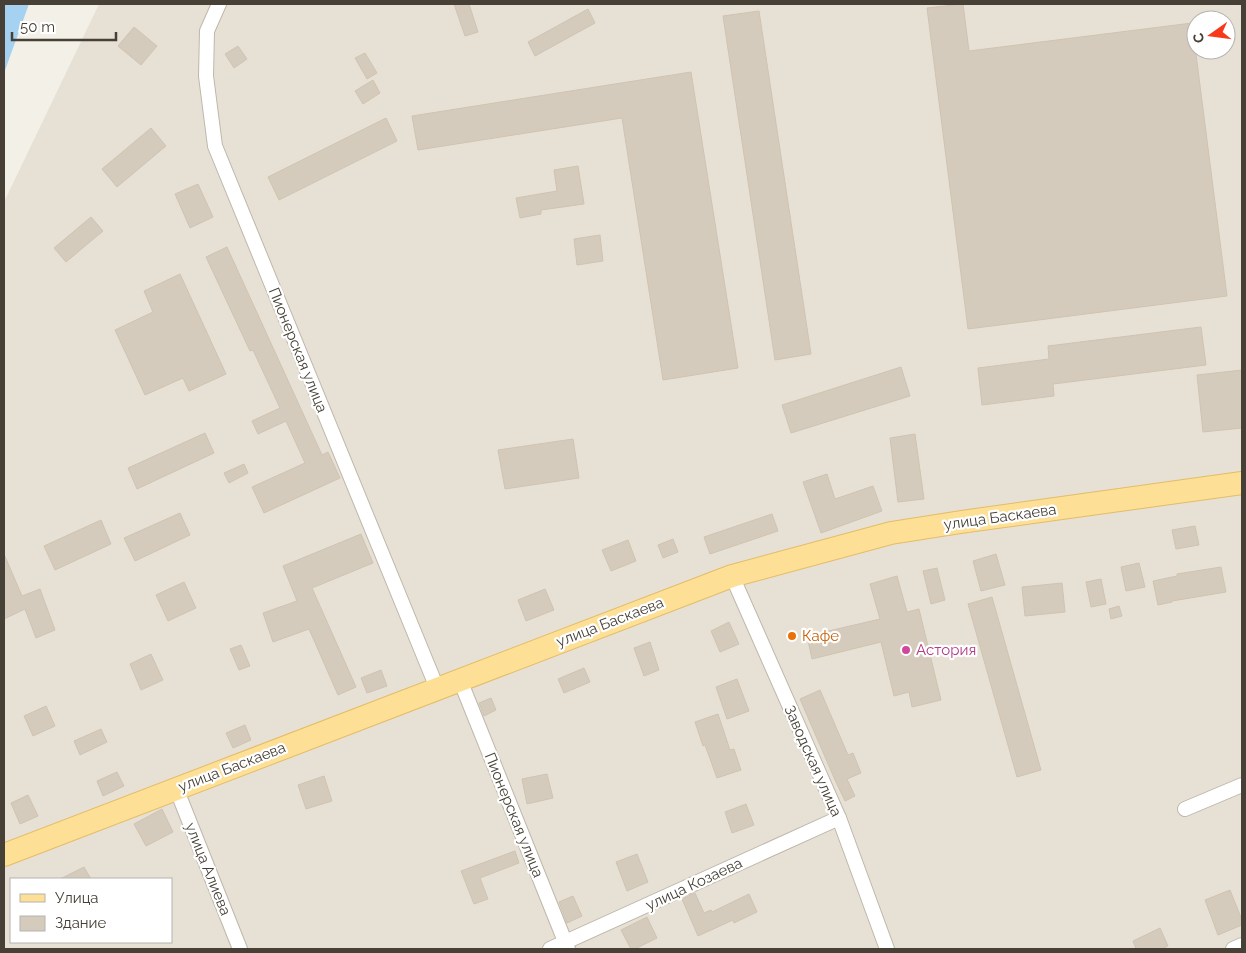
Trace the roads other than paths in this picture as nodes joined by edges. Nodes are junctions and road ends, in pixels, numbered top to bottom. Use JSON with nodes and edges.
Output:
{"nodes":[{"id":1,"x":219,"y":4,"type":"edge"},
{"id":2,"x":1242,"y":484,"type":"edge"},
{"id":3,"x":732,"y":576,"type":"junction"},
{"id":4,"x":460,"y":680,"type":"junction"},
{"id":5,"x":437,"y":688,"type":"junction"},
{"id":6,"x":1242,"y":785,"type":"edge"},
{"id":7,"x":176,"y":788,"type":"junction"},
{"id":8,"x":1185,"y":809,"type":"dead end"},
{"id":9,"x":839,"y":818,"type":"junction"},
{"id":10,"x":4,"y":854,"type":"edge"},
{"id":11,"x":1242,"y":945,"type":"edge"},
{"id":12,"x":566,"y":946,"type":"edge"},
{"id":13,"x":240,"y":949,"type":"edge"},
{"id":14,"x":550,"y":949,"type":"edge"},
{"id":15,"x":887,"y":949,"type":"edge"},
{"id":16,"x":1232,"y":949,"type":"edge"}],
"edges":[{"from":1,"to":5,"type":"street","name":"Пионерская улица"},
{"from":2,"to":3,"type":"main road","name":"улица Баскаева"},
{"from":3,"to":4,"type":"main road","name":"улица Баскаева"},
{"from":3,"to":9,"type":"street","name":"Заводская улица"},
{"from":4,"to":5,"type":"main road","name":"улица Баскаева"},
{"from":4,"to":12,"type":"street","name":"Пионерская улица"},
{"from":5,"to":7,"type":"main road","name":"улица Баскаева"},
{"from":6,"to":8,"type":"street"},
{"from":7,"to":10,"type":"main road","name":"улица Баскаева"},
{"from":7,"to":13,"type":"street","name":"улица Алиева"},
{"from":9,"to":12,"type":"street","name":"улица Козаева"},
{"from":9,"to":15,"type":"street","name":"Заводская улица"},
{"from":11,"to":16,"type":"street"},
{"from":12,"to":14,"type":"street","name":"улица Козаева"}]}
